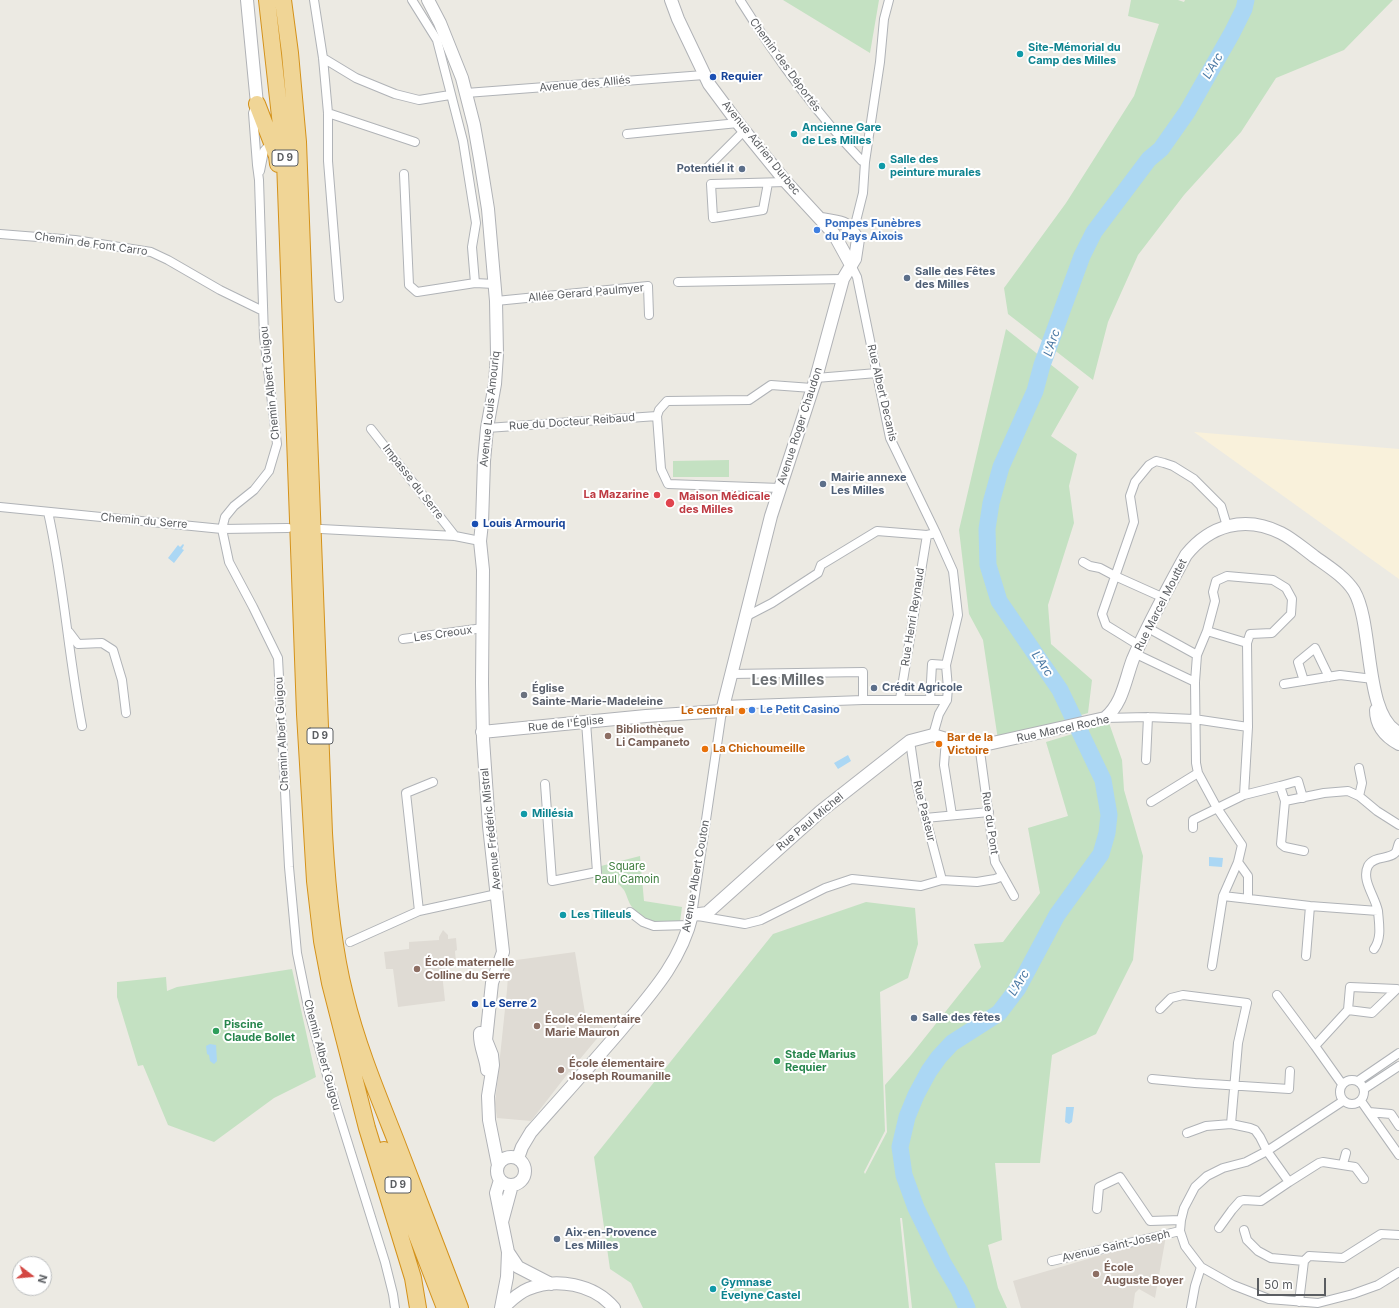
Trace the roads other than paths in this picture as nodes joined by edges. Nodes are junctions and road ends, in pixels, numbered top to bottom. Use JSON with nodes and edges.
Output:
{"nodes":[{"id":1,"x":247,"y":0,"type":"edge"},
{"id":2,"x":267,"y":0,"type":"edge"},
{"id":3,"x":283,"y":0,"type":"edge"},
{"id":4,"x":294,"y":0,"type":"edge"},
{"id":5,"x":314,"y":0,"type":"edge"},
{"id":6,"x":412,"y":0,"type":"edge"},
{"id":7,"x":428,"y":0,"type":"edge"},
{"id":8,"x":671,"y":0,"type":"edge"},
{"id":9,"x":740,"y":0,"type":"edge"},
{"id":10,"x":888,"y":0,"type":"edge"},
{"id":11,"x":323,"y":58,"type":"junction"},
{"id":12,"x":704,"y":75,"type":"junction"},
{"id":13,"x":466,"y":93,"type":"junction"},
{"id":14,"x":450,"y":95,"type":"junction"},
{"id":15,"x":256,"y":99,"type":"junction"},
{"id":16,"x":328,"y":113,"type":"junction"},
{"id":17,"x":742,"y":126,"type":"junction"},
{"id":18,"x":627,"y":134,"type":"dead end"},
{"id":19,"x":272,"y":142,"type":"junction"},
{"id":20,"x":298,"y":142,"type":"junction"},
{"id":21,"x":415,"y":142,"type":"dead end"},
{"id":22,"x":865,"y":162,"type":"junction"},
{"id":23,"x":706,"y":168,"type":"dead end"},
{"id":24,"x":404,"y":174,"type":"dead end"},
{"id":25,"x":259,"y":180,"type":"junction"},
{"id":26,"x":786,"y":182,"type":"junction"},
{"id":27,"x":768,"y":183,"type":"junction"},
{"id":28,"x":821,"y":219,"type":"junction"},
{"id":29,"x":848,"y":226,"type":"junction"},
{"id":30,"x":0,"y":234,"type":"edge"},
{"id":31,"x":838,"y":239,"type":"junction"},
{"id":32,"x":851,"y":266,"type":"junction"},
{"id":33,"x":843,"y":279,"type":"junction"},
{"id":34,"x":678,"y":282,"type":"dead end"},
{"id":35,"x":475,"y":283,"type":"junction"},
{"id":36,"x":494,"y":284,"type":"junction"},
{"id":37,"x":339,"y":298,"type":"dead end"},
{"id":38,"x":496,"y":301,"type":"junction"},
{"id":39,"x":263,"y":311,"type":"junction"},
{"id":40,"x":649,"y":315,"type":"dead end"},
{"id":41,"x":291,"y":316,"type":"junction"},
{"id":42,"x":877,"y":373,"type":"junction"},
{"id":43,"x":814,"y":383,"type":"junction"},
{"id":44,"x":657,"y":416,"type":"junction"},
{"id":45,"x":488,"y":428,"type":"junction"},
{"id":46,"x":372,"y":429,"type":"dead end"},
{"id":47,"x":780,"y":488,"type":"junction"},
{"id":48,"x":0,"y":507,"type":"edge"},
{"id":49,"x":48,"y":512,"type":"junction"},
{"id":50,"x":1227,"y":526,"type":"junction"},
{"id":51,"x":222,"y":528,"type":"junction"},
{"id":52,"x":288,"y":528,"type":"dead end"},
{"id":53,"x":321,"y":529,"type":"dead end"},
{"id":54,"x":936,"y":533,"type":"junction"},
{"id":55,"x":927,"y":535,"type":"junction"},
{"id":56,"x":455,"y":536,"type":"junction"},
{"id":57,"x":480,"y":541,"type":"junction"},
{"id":58,"x":1083,"y":562,"type":"dead end"},
{"id":59,"x":1115,"y":576,"type":"junction"},
{"id":60,"x":1164,"y":598,"type":"junction"},
{"id":61,"x":745,"y":617,"type":"junction"},
{"id":62,"x":483,"y":628,"type":"junction"},
{"id":63,"x":1148,"y":628,"type":"junction"},
{"id":64,"x":68,"y":631,"type":"junction"},
{"id":65,"x":1207,"y":631,"type":"junction"},
{"id":66,"x":403,"y":639,"type":"dead end"},
{"id":67,"x":1247,"y":643,"type":"junction"},
{"id":68,"x":1138,"y":650,"type":"junction"},
{"id":69,"x":1197,"y":655,"type":"junction"},
{"id":70,"x":946,"y":664,"type":"junction"},
{"id":71,"x":731,"y":674,"type":"junction"},
{"id":72,"x":1329,"y":677,"type":"junction"},
{"id":73,"x":1373,"y":679,"type":"junction"},
{"id":74,"x":1304,"y":681,"type":"junction"},
{"id":75,"x":1195,"y":682,"type":"junction"},
{"id":76,"x":1284,"y":684,"type":"dead end"},
{"id":77,"x":900,"y":699,"type":"junction"},
{"id":78,"x":863,"y":700,"type":"junction"},
{"id":79,"x":930,"y":700,"type":"junction"},
{"id":80,"x":947,"y":700,"type":"junction"},
{"id":81,"x":1377,"y":701,"type":"junction"},
{"id":82,"x":722,"y":708,"type":"junction"},
{"id":83,"x":126,"y":713,"type":"dead end"},
{"id":84,"x":1148,"y":717,"type":"junction"},
{"id":85,"x":1100,"y":719,"type":"junction"},
{"id":86,"x":1194,"y":719,"type":"junction"},
{"id":87,"x":586,"y":722,"type":"junction"},
{"id":88,"x":82,"y":726,"type":"dead end"},
{"id":89,"x":1248,"y":727,"type":"junction"},
{"id":90,"x":482,"y":732,"type":"junction"},
{"id":91,"x":1399,"y":733,"type":"edge"},
{"id":92,"x":933,"y":735,"type":"junction"},
{"id":93,"x":946,"y":739,"type":"junction"},
{"id":94,"x":910,"y":741,"type":"junction"},
{"id":95,"x":979,"y":744,"type":"junction"},
{"id":96,"x":1399,"y":744,"type":"edge"},
{"id":97,"x":1146,"y":760,"type":"dead end"},
{"id":98,"x":1359,"y":768,"type":"dead end"},
{"id":99,"x":1198,"y":773,"type":"junction"},
{"id":100,"x":434,"y":782,"type":"dead end"},
{"id":101,"x":545,"y":784,"type":"dead end"},
{"id":102,"x":1280,"y":786,"type":"junction"},
{"id":103,"x":1244,"y":795,"type":"junction"},
{"id":104,"x":1359,"y":796,"type":"junction"},
{"id":105,"x":1303,"y":798,"type":"junction"},
{"id":106,"x":1285,"y":801,"type":"junction"},
{"id":107,"x":1151,"y":802,"type":"dead end"},
{"id":108,"x":1217,"y":808,"type":"junction"},
{"id":109,"x":989,"y":812,"type":"junction"},
{"id":110,"x":952,"y":815,"type":"junction"},
{"id":111,"x":925,"y":818,"type":"junction"},
{"id":112,"x":1399,"y":825,"type":"edge"},
{"id":113,"x":1193,"y":828,"type":"dead end"},
{"id":114,"x":1399,"y":843,"type":"edge"},
{"id":115,"x":1304,"y":851,"type":"dead end"},
{"id":116,"x":1238,"y":862,"type":"junction"},
{"id":117,"x":1003,"y":876,"type":"junction"},
{"id":118,"x":942,"y":880,"type":"junction"},
{"id":119,"x":497,"y":894,"type":"junction"},
{"id":120,"x":1014,"y":896,"type":"dead end"},
{"id":121,"x":1223,"y":896,"type":"junction"},
{"id":122,"x":1248,"y":899,"type":"junction"},
{"id":123,"x":1310,"y":906,"type":"junction"},
{"id":124,"x":419,"y":911,"type":"junction"},
{"id":125,"x":1378,"y":911,"type":"junction"},
{"id":126,"x":630,"y":912,"type":"dead end"},
{"id":127,"x":690,"y":920,"type":"junction"},
{"id":128,"x":350,"y":942,"type":"dead end"},
{"id":129,"x":1374,"y":949,"type":"dead end"},
{"id":130,"x":1306,"y":956,"type":"dead end"},
{"id":131,"x":1212,"y":966,"type":"dead end"},
{"id":132,"x":1277,"y":995,"type":"dead end"},
{"id":133,"x":1160,"y":1009,"type":"dead end"},
{"id":134,"x":1348,"y":1010,"type":"junction"},
{"id":135,"x":1315,"y":1046,"type":"junction"},
{"id":136,"x":1399,"y":1053,"type":"edge"},
{"id":137,"x":351,"y":1063,"type":"junction"},
{"id":138,"x":1399,"y":1066,"type":"edge"},
{"id":139,"x":1290,"y":1071,"type":"dead end"},
{"id":140,"x":1152,"y":1079,"type":"dead end"},
{"id":141,"x":1358,"y":1081,"type":"junction"},
{"id":142,"x":1342,"y":1084,"type":"junction"},
{"id":143,"x":1235,"y":1085,"type":"junction"},
{"id":144,"x":1364,"y":1089,"type":"junction"},
{"id":145,"x":1343,"y":1101,"type":"junction"},
{"id":146,"x":1361,"y":1101,"type":"junction"},
{"id":147,"x":1369,"y":1112,"type":"junction"},
{"id":148,"x":1231,"y":1124,"type":"junction"},
{"id":149,"x":1399,"y":1126,"type":"edge"},
{"id":150,"x":1187,"y":1133,"type":"dead end"},
{"id":151,"x":492,"y":1140,"type":"junction"},
{"id":152,"x":1267,"y":1152,"type":"junction"},
{"id":153,"x":1346,"y":1153,"type":"dead end"},
{"id":154,"x":1399,"y":1155,"type":"edge"},
{"id":155,"x":513,"y":1157,"type":"junction"},
{"id":156,"x":498,"y":1164,"type":"junction"},
{"id":157,"x":1343,"y":1164,"type":"junction"},
{"id":158,"x":1364,"y":1179,"type":"dead end"},
{"id":159,"x":500,"y":1180,"type":"junction"},
{"id":160,"x":1290,"y":1182,"type":"junction"},
{"id":161,"x":512,"y":1185,"type":"junction"},
{"id":162,"x":1097,"y":1209,"type":"dead end"},
{"id":163,"x":1181,"y":1220,"type":"junction"},
{"id":164,"x":502,"y":1225,"type":"junction"},
{"id":165,"x":1219,"y":1228,"type":"dead end"},
{"id":166,"x":1244,"y":1230,"type":"dead end"},
{"id":167,"x":1180,"y":1231,"type":"junction"},
{"id":168,"x":1399,"y":1235,"type":"edge"},
{"id":169,"x":508,"y":1252,"type":"junction"},
{"id":170,"x":1304,"y":1260,"type":"junction"},
{"id":171,"x":1052,"y":1261,"type":"dead end"},
{"id":172,"x":1201,"y":1267,"type":"junction"},
{"id":173,"x":1398,"y":1276,"type":"edge"},
{"id":174,"x":551,"y":1284,"type":"junction"},
{"id":175,"x":1299,"y":1302,"type":"junction"},
{"id":176,"x":395,"y":1308,"type":"edge"},
{"id":177,"x":418,"y":1308,"type":"edge"},
{"id":178,"x":445,"y":1308,"type":"edge"},
{"id":179,"x":460,"y":1308,"type":"edge"},
{"id":180,"x":502,"y":1308,"type":"edge"},
{"id":181,"x":614,"y":1308,"type":"edge"},
{"id":182,"x":1191,"y":1308,"type":"edge"}],
"edges":[{"from":1,"to":15,"type":"street","name":"Chemin Albert Guigou"},
{"from":2,"to":41,"type":"highway","number":"D 9"},
{"from":3,"to":20,"type":"highway","number":"D 9"},
{"from":4,"to":20,"type":"highway","number":"D 9"},
{"from":5,"to":11,"type":"street"},
{"from":6,"to":14,"type":"street"},
{"from":7,"to":13,"type":"street","name":"Avenue Louis Amouriq"},
{"from":8,"to":12,"type":"street","name":"Avenue Adrien Durbec"},
{"from":9,"to":22,"type":"street","name":"Chemin des Déportés"},
{"from":10,"to":22,"type":"street"},
{"from":11,"to":14,"type":"street"},
{"from":11,"to":16,"type":"street"},
{"from":12,"to":13,"type":"street","name":"Avenue des Alliés"},
{"from":12,"to":17,"type":"street","name":"Avenue Adrien Durbec"},
{"from":13,"to":36,"type":"street","name":"Avenue Louis Amouriq"},
{"from":14,"to":35,"type":"street"},
{"from":15,"to":19,"type":"highway"},
{"from":15,"to":25,"type":"street","name":"Chemin Albert Guigou"},
{"from":16,"to":21,"type":"street"},
{"from":16,"to":37,"type":"street"},
{"from":17,"to":18,"type":"street"},
{"from":17,"to":23,"type":"street"},
{"from":17,"to":26,"type":"street","name":"Avenue Adrien Durbec"},
{"from":19,"to":25,"type":"street","name":"Chemin Albert Guigou"},
{"from":19,"to":41,"type":"highway"},
{"from":20,"to":179,"type":"highway","number":"D 9"},
{"from":22,"to":29,"type":"street"},
{"from":24,"to":35,"type":"street"},
{"from":25,"to":39,"type":"street","name":"Chemin Albert Guigou"},
{"from":26,"to":27,"type":"street"},
{"from":26,"to":28,"type":"street","name":"Avenue Adrien Durbec"},
{"from":27,"to":27,"type":"street"},
{"from":28,"to":29,"type":"street"},
{"from":28,"to":31,"type":"street","name":"Avenue Adrien Durbec"},
{"from":29,"to":31,"type":"street"},
{"from":29,"to":32,"type":"street","name":"Avenue Roger Chaudon"},
{"from":30,"to":39,"type":"street","name":"Chemin de Font Carro"},
{"from":31,"to":32,"type":"street","name":"Avenue Adrien Durbec"},
{"from":32,"to":33,"type":"street","name":"Avenue Roger Chaudon"},
{"from":32,"to":42,"type":"street","name":"Rue Albert Decanis"},
{"from":33,"to":34,"type":"street"},
{"from":33,"to":43,"type":"street","name":"Avenue Roger Chaudon"},
{"from":35,"to":36,"type":"street"},
{"from":36,"to":38,"type":"street","name":"Avenue Louis Amouriq"},
{"from":38,"to":40,"type":"street","name":"Allée Gerard Paulmyer"},
{"from":38,"to":45,"type":"street","name":"Avenue Louis Amouriq"},
{"from":39,"to":51,"type":"street","name":"Chemin Albert Guigou"},
{"from":41,"to":137,"type":"highway","number":"D 9"},
{"from":42,"to":43,"type":"street"},
{"from":42,"to":54,"type":"street","name":"Rue Albert Decanis"},
{"from":43,"to":44,"type":"street"},
{"from":43,"to":47,"type":"street","name":"Avenue Roger Chaudon"},
{"from":44,"to":45,"type":"street","name":"Rue du Docteur Reibaud"},
{"from":44,"to":47,"type":"street"},
{"from":45,"to":57,"type":"street","name":"Avenue Louis Amouriq"},
{"from":46,"to":56,"type":"street","name":"Impasse du Serre"},
{"from":47,"to":61,"type":"street","name":"Avenue Roger Chaudon"},
{"from":48,"to":49,"type":"street","name":"Chemin du Serre"},
{"from":49,"to":51,"type":"street","name":"Chemin du Serre"},
{"from":49,"to":64,"type":"street"},
{"from":50,"to":59,"type":"street"},
{"from":50,"to":60,"type":"street","name":"Rue Marcel Mouttet"},
{"from":50,"to":73,"type":"street","name":"Rue Marcel Mouttet"},
{"from":51,"to":52,"type":"street","name":"Chemin du Serre"},
{"from":51,"to":176,"type":"street","name":"Chemin Albert Guigou"},
{"from":53,"to":56,"type":"street"},
{"from":54,"to":55,"type":"street"},
{"from":54,"to":70,"type":"street","name":"Rue Albert Decanis"},
{"from":55,"to":61,"type":"street"},
{"from":55,"to":77,"type":"street","name":"Rue Henri Reynaud"},
{"from":56,"to":57,"type":"street"},
{"from":57,"to":62,"type":"street","name":"Avenue Louis Amouriq"},
{"from":58,"to":59,"type":"street"},
{"from":59,"to":60,"type":"street"},
{"from":59,"to":68,"type":"street"},
{"from":60,"to":63,"type":"street","name":"Rue Marcel Mouttet"},
{"from":61,"to":71,"type":"street","name":"Avenue Roger Chaudon"},
{"from":62,"to":66,"type":"street","name":"Les Creoux"},
{"from":62,"to":90,"type":"street","name":"Avenue Louis Amouriq"},
{"from":63,"to":68,"type":"street","name":"Rue Marcel Mouttet"},
{"from":63,"to":69,"type":"street"},
{"from":64,"to":83,"type":"street"},
{"from":64,"to":88,"type":"street"},
{"from":65,"to":67,"type":"street"},
{"from":65,"to":67,"type":"street"},
{"from":65,"to":69,"type":"street"},
{"from":67,"to":89,"type":"street"},
{"from":68,"to":75,"type":"street"},
{"from":68,"to":85,"type":"street","name":"Rue Marcel Mouttet"},
{"from":69,"to":75,"type":"street"},
{"from":70,"to":79,"type":"street"},
{"from":70,"to":80,"type":"street","name":"Rue Albert Decanis"},
{"from":71,"to":78,"type":"street"},
{"from":71,"to":82,"type":"street","name":"Avenue Roger Chaudon"},
{"from":72,"to":73,"type":"street"},
{"from":72,"to":74,"type":"street"},
{"from":72,"to":74,"type":"street"},
{"from":73,"to":81,"type":"street","name":"Rue Marcel Mouttet"},
{"from":74,"to":76,"type":"street"},
{"from":75,"to":86,"type":"street"},
{"from":77,"to":78,"type":"street"},
{"from":77,"to":79,"type":"street"},
{"from":78,"to":82,"type":"street"},
{"from":79,"to":80,"type":"street"},
{"from":80,"to":92,"type":"street"},
{"from":81,"to":91,"type":"street","name":"Rue Marcel Mouttet"},
{"from":81,"to":96,"type":"street","name":"Rue Marcel Mouttet"},
{"from":82,"to":87,"type":"street","name":"Rue de l'Église"},
{"from":82,"to":127,"type":"street","name":"Avenue Albert Couton"},
{"from":84,"to":85,"type":"street","name":"Rue Marcel Roche"},
{"from":84,"to":86,"type":"street","name":"Rue Marcel Roche"},
{"from":84,"to":97,"type":"street"},
{"from":85,"to":95,"type":"street","name":"Rue Marcel Roche"},
{"from":86,"to":89,"type":"street","name":"Rue Marcel Roche"},
{"from":86,"to":99,"type":"street"},
{"from":87,"to":90,"type":"street","name":"Rue de l'Église"},
{"from":87,"to":101,"type":"street"},
{"from":89,"to":103,"type":"street"},
{"from":90,"to":119,"type":"street","name":"Avenue Frédéric Mistral"},
{"from":92,"to":93,"type":"street","name":"Rue Marcel Roche"},
{"from":92,"to":94,"type":"street","name":"Rue Paul Michel"},
{"from":93,"to":95,"type":"street","name":"Rue Marcel Roche"},
{"from":93,"to":110,"type":"street"},
{"from":94,"to":111,"type":"street","name":"Rue Pasteur"},
{"from":94,"to":127,"type":"street","name":"Rue Paul Michel"},
{"from":95,"to":109,"type":"street","name":"Rue du Pont"},
{"from":98,"to":104,"type":"street"},
{"from":99,"to":107,"type":"street"},
{"from":99,"to":108,"type":"street"},
{"from":100,"to":124,"type":"street"},
{"from":102,"to":103,"type":"street"},
{"from":102,"to":105,"type":"street"},
{"from":102,"to":106,"type":"street"},
{"from":103,"to":108,"type":"street"},
{"from":104,"to":105,"type":"street"},
{"from":104,"to":112,"type":"street"},
{"from":105,"to":106,"type":"street"},
{"from":106,"to":115,"type":"street"},
{"from":108,"to":113,"type":"street"},
{"from":108,"to":116,"type":"street"},
{"from":109,"to":110,"type":"street"},
{"from":109,"to":117,"type":"street","name":"Rue du Pont"},
{"from":110,"to":111,"type":"street"},
{"from":111,"to":118,"type":"street","name":"Rue Pasteur"},
{"from":114,"to":125,"type":"street"},
{"from":116,"to":121,"type":"street"},
{"from":116,"to":122,"type":"street"},
{"from":117,"to":118,"type":"street"},
{"from":117,"to":120,"type":"street","name":"Rue du Pont"},
{"from":118,"to":127,"type":"street"},
{"from":119,"to":124,"type":"street"},
{"from":119,"to":151,"type":"street","name":"Avenue Frédéric Mistral"},
{"from":121,"to":122,"type":"street"},
{"from":121,"to":131,"type":"street"},
{"from":122,"to":123,"type":"street"},
{"from":123,"to":125,"type":"street"},
{"from":123,"to":130,"type":"street"},
{"from":124,"to":128,"type":"street"},
{"from":125,"to":129,"type":"street"},
{"from":126,"to":127,"type":"street"},
{"from":127,"to":155,"type":"street","name":"Avenue Albert Couton"},
{"from":132,"to":135,"type":"street"},
{"from":133,"to":143,"type":"street"},
{"from":134,"to":134,"type":"street"},
{"from":134,"to":135,"type":"street"},
{"from":135,"to":142,"type":"street"},
{"from":136,"to":141,"type":"street"},
{"from":137,"to":177,"type":"highway"},
{"from":137,"to":178,"type":"highway","number":"D 9"},
{"from":138,"to":144,"type":"street"},
{"from":139,"to":143,"type":"street"},
{"from":140,"to":143,"type":"street"},
{"from":141,"to":142,"type":"street"},
{"from":141,"to":144,"type":"street"},
{"from":142,"to":145,"type":"street"},
{"from":143,"to":148,"type":"street"},
{"from":144,"to":146,"type":"street"},
{"from":145,"to":146,"type":"street"},
{"from":145,"to":152,"type":"street","name":"Avenue Saint-Joseph"},
{"from":146,"to":147,"type":"street"},
{"from":147,"to":149,"type":"street"},
{"from":147,"to":154,"type":"street"},
{"from":148,"to":150,"type":"street"},
{"from":148,"to":152,"type":"street"},
{"from":151,"to":155,"type":"street"},
{"from":151,"to":156,"type":"street","name":"Avenue Frédéric Mistral"},
{"from":152,"to":160,"type":"street"},
{"from":152,"to":163,"type":"street","name":"Avenue Saint-Joseph"},
{"from":153,"to":157,"type":"street"},
{"from":155,"to":156,"type":"street"},
{"from":155,"to":161,"type":"street"},
{"from":156,"to":159,"type":"street"},
{"from":157,"to":158,"type":"street"},
{"from":157,"to":160,"type":"street"},
{"from":159,"to":161,"type":"street"},
{"from":159,"to":164,"type":"street"},
{"from":160,"to":165,"type":"street"},
{"from":161,"to":164,"type":"street"},
{"from":162,"to":163,"type":"street"},
{"from":163,"to":167,"type":"street","name":"Avenue Saint-Joseph"},
{"from":164,"to":169,"type":"street"},
{"from":166,"to":170,"type":"street"},
{"from":167,"to":171,"type":"street","name":"Avenue Saint-Joseph"},
{"from":167,"to":172,"type":"street","name":"Avenue Saint-Joseph"},
{"from":168,"to":170,"type":"street"},
{"from":169,"to":174,"type":"street"},
{"from":169,"to":180,"type":"street"},
{"from":170,"to":175,"type":"street"},
{"from":172,"to":175,"type":"street","name":"Avenue Saint-Joseph"},
{"from":172,"to":182,"type":"street"},
{"from":173,"to":175,"type":"street","name":"Avenue Saint-Joseph"},
{"from":174,"to":180,"type":"street"},
{"from":174,"to":181,"type":"street"}]}
